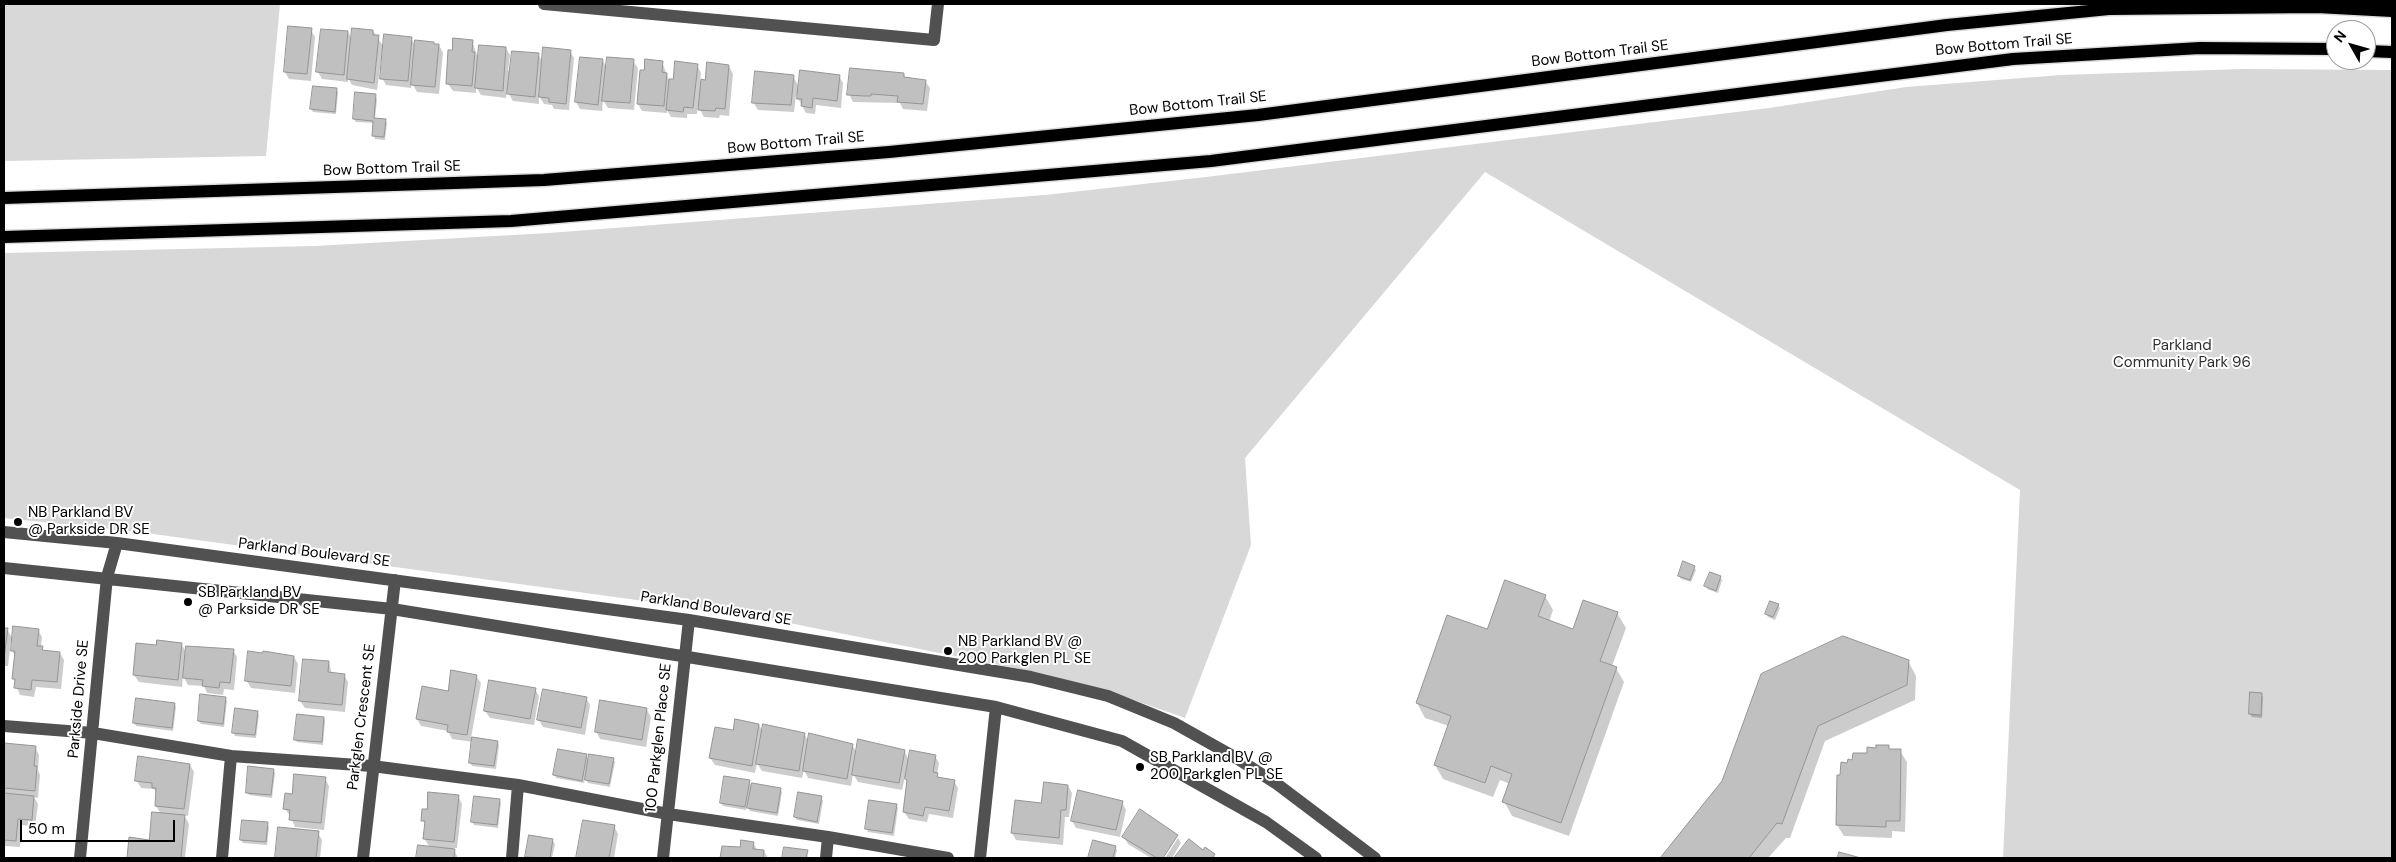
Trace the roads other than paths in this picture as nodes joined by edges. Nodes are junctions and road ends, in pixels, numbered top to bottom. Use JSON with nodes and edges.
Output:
{"nodes":[{"id":1,"x":544,"y":4,"type":"edge"},
{"id":2,"x":938,"y":4,"type":"edge"},
{"id":3,"x":2392,"y":11,"type":"edge"},
{"id":4,"x":2326,"y":49,"type":"edge"},
{"id":5,"x":2376,"y":51,"type":"edge"},
{"id":6,"x":2392,"y":52,"type":"edge"},
{"id":7,"x":4,"y":198,"type":"edge"},
{"id":8,"x":4,"y":237,"type":"edge"},
{"id":9,"x":4,"y":532,"type":"edge"},
{"id":10,"x":117,"y":543,"type":"junction"},
{"id":11,"x":4,"y":568,"type":"edge"},
{"id":12,"x":107,"y":578,"type":"junction"},
{"id":13,"x":395,"y":580,"type":"junction"},
{"id":14,"x":392,"y":609,"type":"junction"},
{"id":15,"x":689,"y":620,"type":"junction"},
{"id":16,"x":684,"y":655,"type":"junction"},
{"id":17,"x":996,"y":707,"type":"junction"},
{"id":18,"x":4,"y":726,"type":"edge"},
{"id":19,"x":93,"y":733,"type":"junction"},
{"id":20,"x":231,"y":756,"type":"junction"},
{"id":21,"x":372,"y":766,"type":"junction"},
{"id":22,"x":518,"y":785,"type":"junction"},
{"id":23,"x":668,"y":814,"type":"junction"},
{"id":24,"x":828,"y":837,"type":"junction"},
{"id":25,"x":80,"y":858,"type":"edge"},
{"id":26,"x":222,"y":858,"type":"edge"},
{"id":27,"x":363,"y":858,"type":"edge"},
{"id":28,"x":512,"y":858,"type":"edge"},
{"id":29,"x":663,"y":858,"type":"edge"},
{"id":30,"x":826,"y":858,"type":"edge"},
{"id":31,"x":948,"y":858,"type":"edge"},
{"id":32,"x":980,"y":858,"type":"edge"},
{"id":33,"x":1316,"y":858,"type":"edge"},
{"id":34,"x":1375,"y":858,"type":"edge"}],
"edges":[{"from":1,"to":2,"type":"street"},
{"from":3,"to":7,"type":"main road","name":"Bow Bottom Trail SE"},
{"from":4,"to":8,"type":"main road","name":"Bow Bottom Trail SE"},
{"from":5,"to":6,"type":"main road"},
{"from":9,"to":10,"type":"street","name":"Parkland Boulevard SE"},
{"from":10,"to":12,"type":"street","name":"Parkside Drive SE"},
{"from":10,"to":13,"type":"street","name":"Parkland Boulevard SE"},
{"from":11,"to":12,"type":"street"},
{"from":12,"to":14,"type":"street"},
{"from":12,"to":19,"type":"street","name":"Parkside Drive SE"},
{"from":13,"to":14,"type":"street","name":"Parkglen Crescent SE"},
{"from":13,"to":15,"type":"street","name":"Parkland Boulevard SE"},
{"from":14,"to":16,"type":"street"},
{"from":14,"to":21,"type":"street","name":"Parkglen Crescent SE"},
{"from":15,"to":16,"type":"street","name":"100 Parkglen Place SE"},
{"from":15,"to":34,"type":"street","name":"Parkland Boulevard SE"},
{"from":16,"to":17,"type":"street"},
{"from":16,"to":23,"type":"street","name":"100 Parkglen Place SE"},
{"from":17,"to":32,"type":"street"},
{"from":17,"to":33,"type":"street"},
{"from":18,"to":19,"type":"street"},
{"from":19,"to":20,"type":"street"},
{"from":19,"to":25,"type":"street","name":"Parkside Drive SE"},
{"from":20,"to":21,"type":"street"},
{"from":20,"to":26,"type":"street"},
{"from":21,"to":22,"type":"street"},
{"from":21,"to":27,"type":"street","name":"Parkglen Crescent SE"},
{"from":22,"to":23,"type":"street"},
{"from":22,"to":28,"type":"street"},
{"from":23,"to":24,"type":"street"},
{"from":23,"to":29,"type":"street","name":"100 Parkglen Place SE"},
{"from":24,"to":30,"type":"street"},
{"from":24,"to":31,"type":"street"}]}
